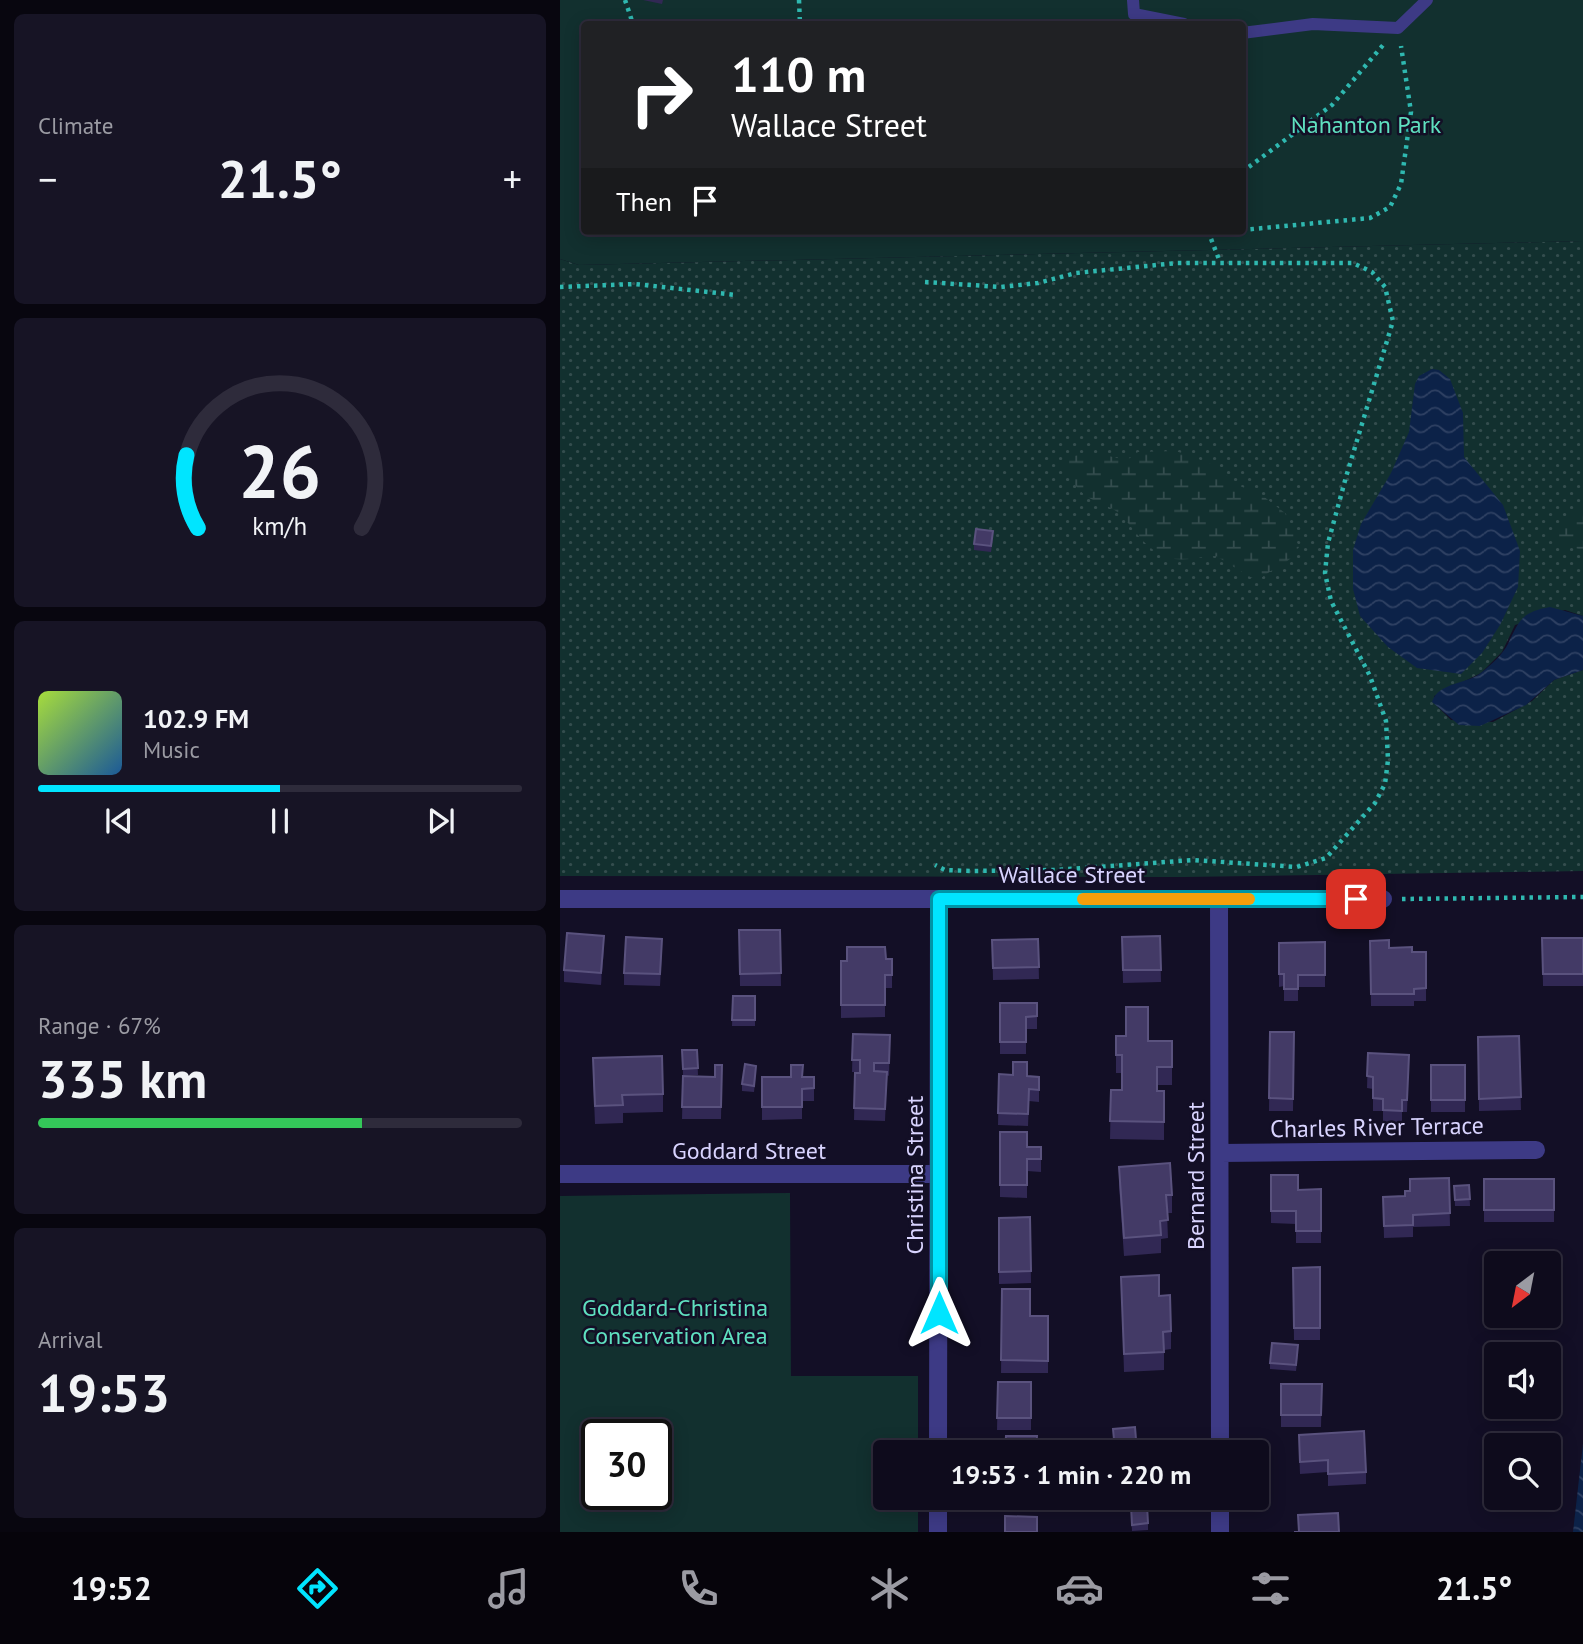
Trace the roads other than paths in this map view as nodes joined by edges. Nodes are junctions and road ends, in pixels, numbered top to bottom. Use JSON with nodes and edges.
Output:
{"nodes":[{"id":1,"x":1133,"y":0,"type":"edge"},
{"id":2,"x":1427,"y":0,"type":"edge"},
{"id":3,"x":1169,"y":21,"type":"edge"},
{"id":4,"x":1246,"y":32,"type":"edge"},
{"id":5,"x":560,"y":899,"type":"edge"},
{"id":6,"x":939,"y":899,"type":"junction"},
{"id":7,"x":1219,"y":899,"type":"junction"},
{"id":8,"x":1383,"y":899,"type":"road end"},
{"id":9,"x":1536,"y":1150,"type":"dead end"},
{"id":10,"x":1220,"y":1153,"type":"junction"},
{"id":11,"x":560,"y":1174,"type":"edge"},
{"id":12,"x":939,"y":1174,"type":"junction"},
{"id":13,"x":938,"y":1440,"type":"edge"},
{"id":14,"x":1220,"y":1440,"type":"edge"},
{"id":15,"x":938,"y":1510,"type":"edge"},
{"id":16,"x":1220,"y":1510,"type":"edge"},
{"id":17,"x":938,"y":1532,"type":"edge"},
{"id":18,"x":1220,"y":1532,"type":"edge"}],
"edges":[{"from":1,"to":3,"type":"lane"},
{"from":2,"to":4,"type":"lane"},
{"from":5,"to":6,"type":"street","name":"Wallace Street"},
{"from":6,"to":7,"type":"street","name":"Wallace Street"},
{"from":6,"to":12,"type":"street","name":"Christina Street"},
{"from":7,"to":8,"type":"street","name":"Wallace Street"},
{"from":7,"to":10,"type":"street","name":"Bernard Street"},
{"from":9,"to":10,"type":"street","name":"Charles River Terrace"},
{"from":10,"to":14,"type":"street","name":"Bernard Street"},
{"from":11,"to":12,"type":"street","name":"Goddard Street"},
{"from":12,"to":13,"type":"street","name":"Christina Street"},
{"from":15,"to":17,"type":"street"},
{"from":16,"to":18,"type":"street"}]}
